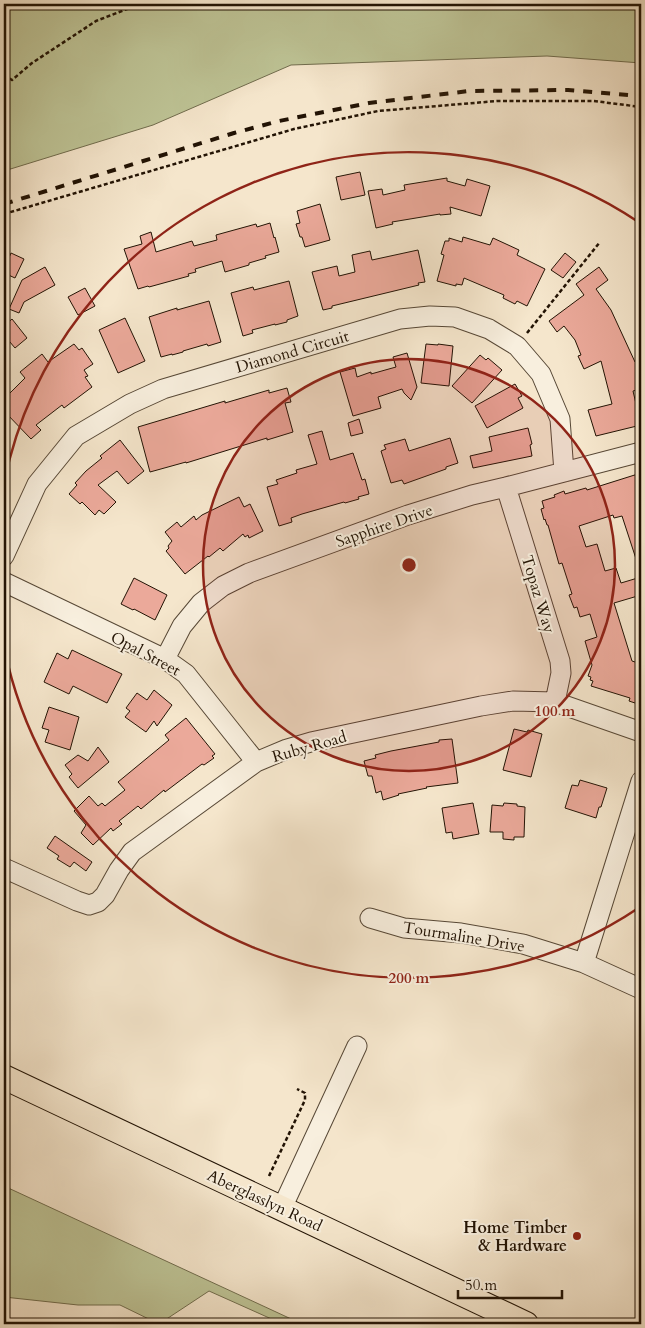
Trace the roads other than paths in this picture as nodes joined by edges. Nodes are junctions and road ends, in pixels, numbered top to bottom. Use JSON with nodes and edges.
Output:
{"nodes":[{"id":1,"x":641,"y":452,"type":"edge"},
{"id":2,"x":564,"y":472,"type":"junction"},
{"id":3,"x":506,"y":487,"type":"junction"},
{"id":4,"x":4,"y":556,"type":"edge"},
{"id":5,"x":4,"y":582,"type":"edge"},
{"id":6,"x":164,"y":659,"type":"junction"},
{"id":7,"x":555,"y":702,"type":"junction"},
{"id":8,"x":641,"y":732,"type":"edge"},
{"id":9,"x":256,"y":762,"type":"junction"},
{"id":10,"x":641,"y":781,"type":"edge"},
{"id":11,"x":4,"y":868,"type":"edge"},
{"id":12,"x":370,"y":918,"type":"dead end"},
{"id":13,"x":584,"y":963,"type":"junction"},
{"id":14,"x":641,"y":989,"type":"edge"},
{"id":15,"x":357,"y":1046,"type":"dead end"},
{"id":16,"x":4,"y":1077,"type":"edge"},
{"id":17,"x":282,"y":1208,"type":"junction"},
{"id":18,"x":526,"y":1324,"type":"edge"}],
"edges":[{"from":1,"to":2,"type":"street","name":"Sapphire Drive"},
{"from":2,"to":3,"type":"street","name":"Sapphire Drive"},
{"from":2,"to":4,"type":"street","name":"Diamond Circuit"},
{"from":3,"to":6,"type":"street","name":"Sapphire Drive"},
{"from":3,"to":7,"type":"street","name":"Topaz Way"},
{"from":5,"to":6,"type":"street","name":"Opal Street"},
{"from":6,"to":9,"type":"street","name":"Opal Street"},
{"from":7,"to":8,"type":"street","name":"Ruby Road"},
{"from":7,"to":9,"type":"street","name":"Ruby Road"},
{"from":9,"to":11,"type":"street","name":"Ruby Road"},
{"from":10,"to":13,"type":"street"},
{"from":12,"to":13,"type":"street","name":"Tourmaline Drive"},
{"from":13,"to":14,"type":"street","name":"Tourmaline Drive"},
{"from":15,"to":17,"type":"street"},
{"from":16,"to":17,"type":"main road","name":"Aberglasslyn Road"},
{"from":17,"to":18,"type":"main road","name":"Aberglasslyn Road"}]}
